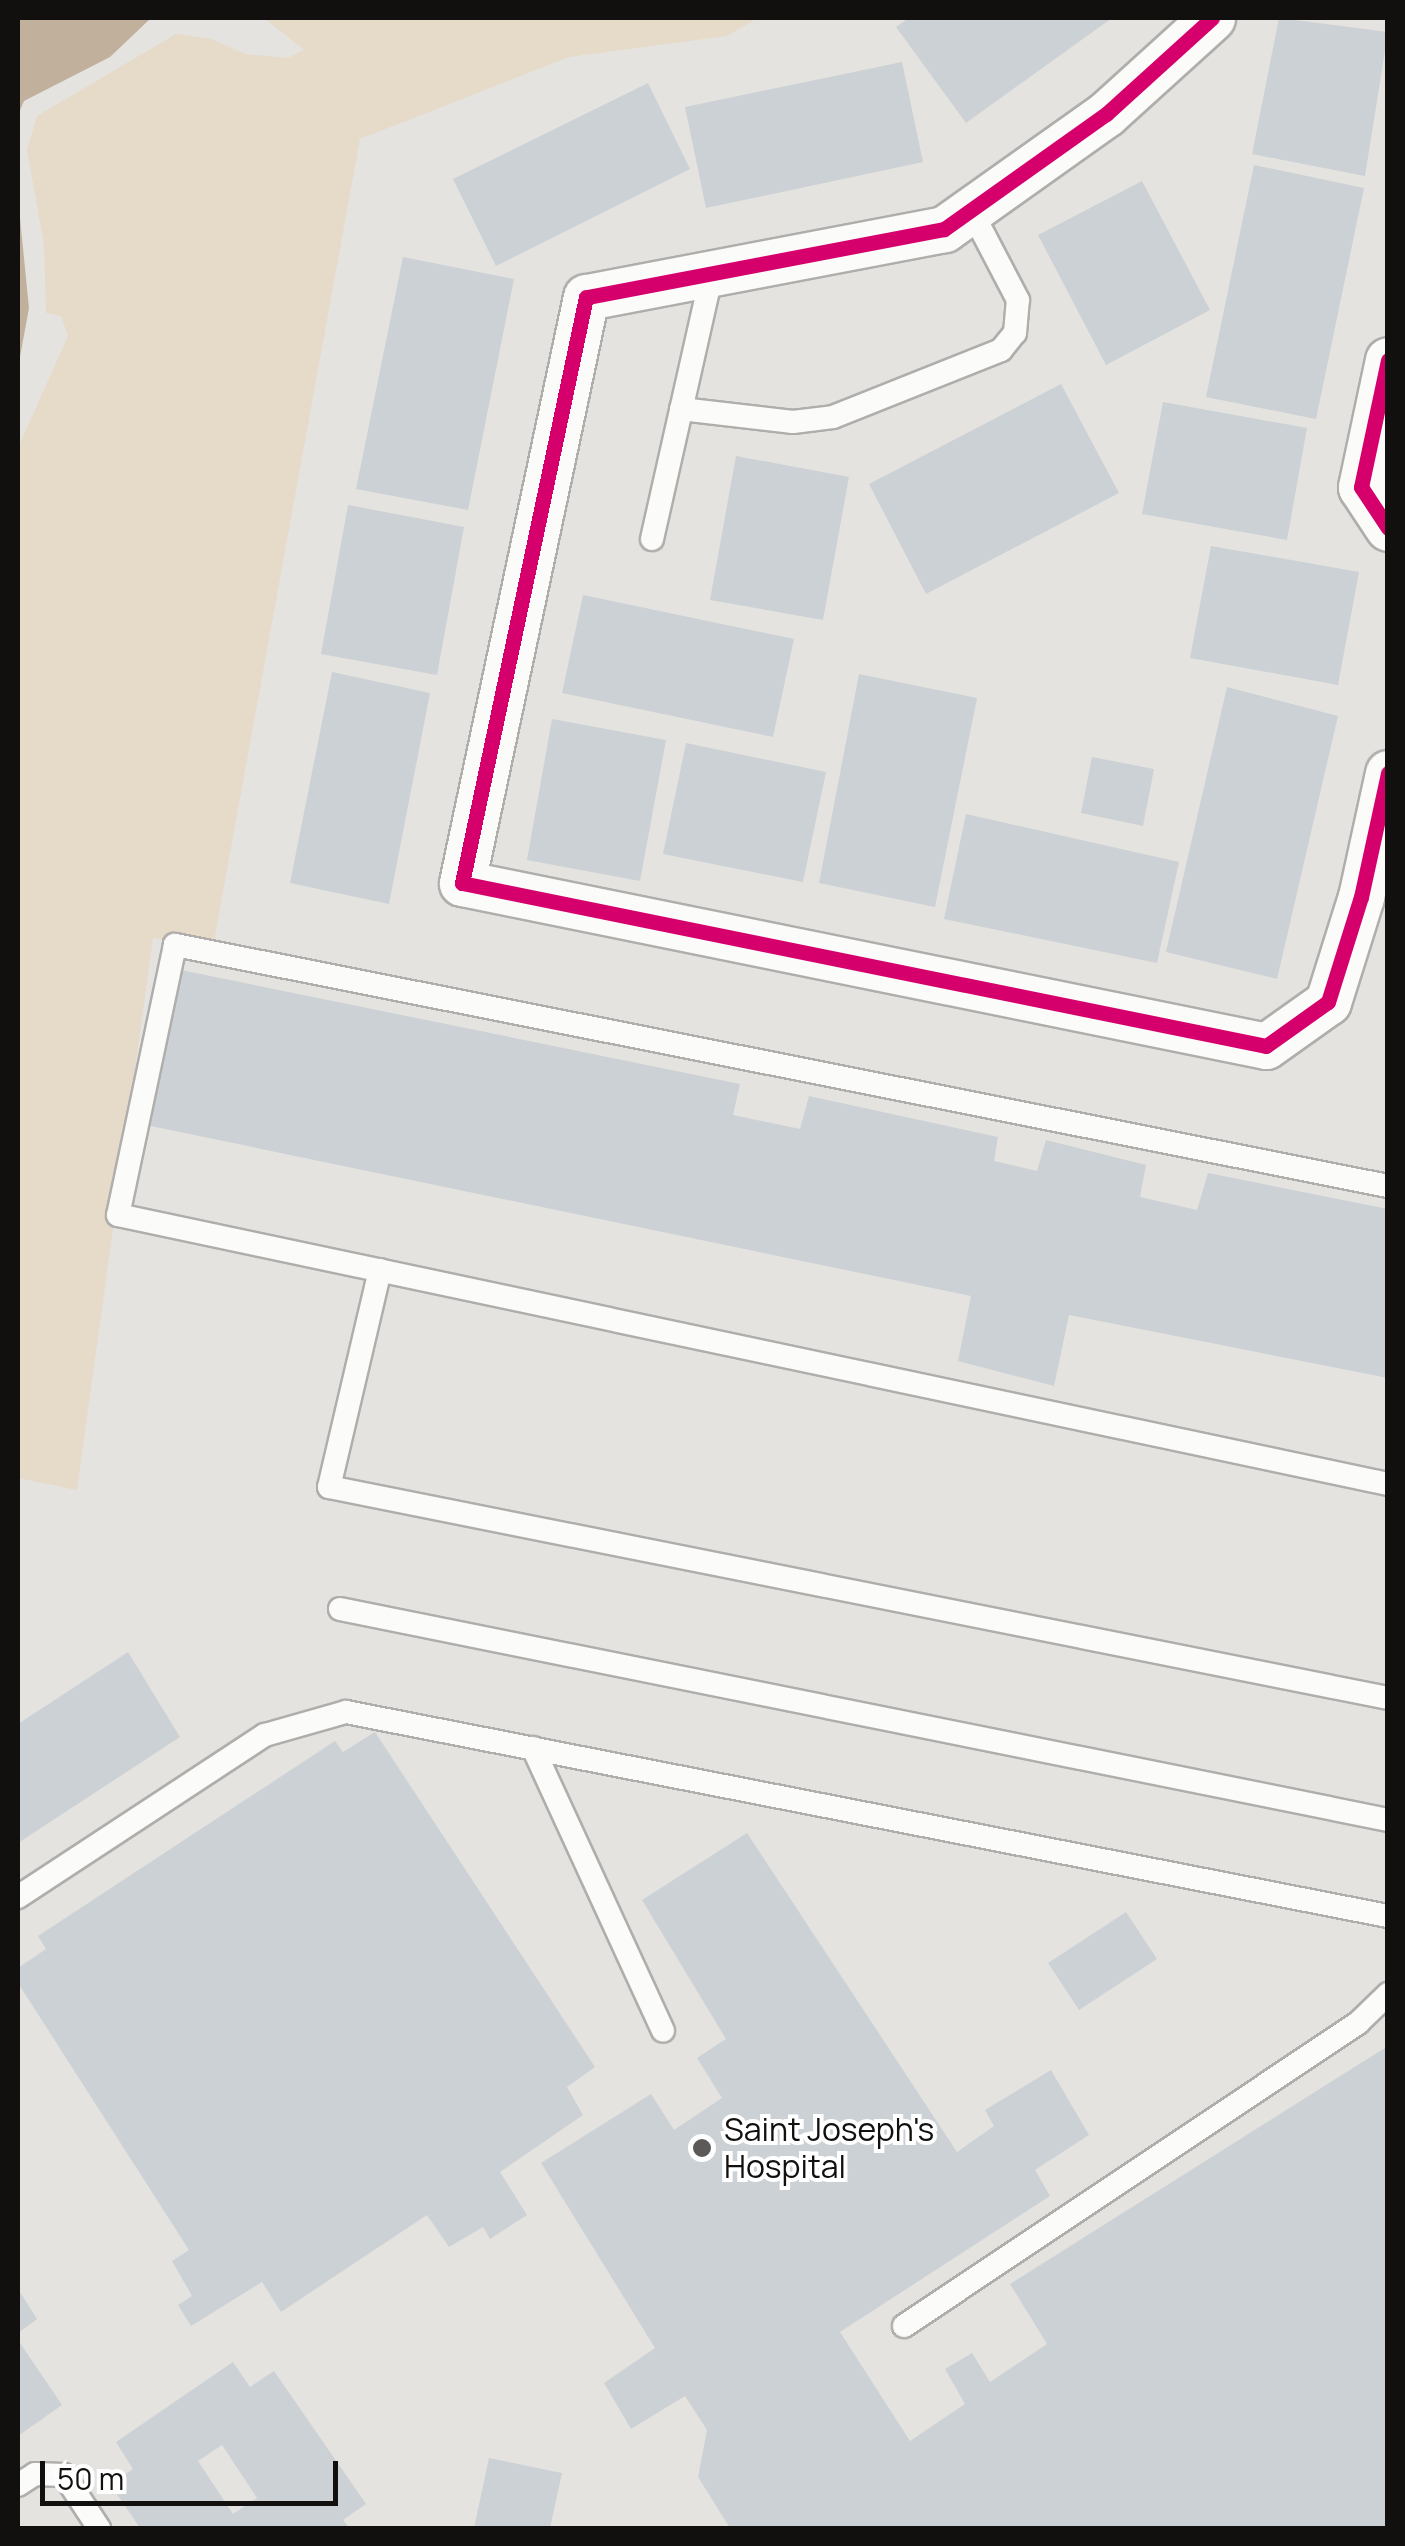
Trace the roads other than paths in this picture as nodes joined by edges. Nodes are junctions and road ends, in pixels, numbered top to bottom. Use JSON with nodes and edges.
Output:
{"nodes":[{"id":1,"x":1212,"y":18,"type":"edge"},
{"id":2,"x":971,"y":210,"type":"junction"},
{"id":3,"x":712,"y":273,"type":"junction"},
{"id":4,"x":1388,"y":360,"type":"edge"},
{"id":5,"x":681,"y":408,"type":"junction"},
{"id":6,"x":1388,"y":528,"type":"edge"},
{"id":7,"x":652,"y":540,"type":"dead end"},
{"id":8,"x":1388,"y":772,"type":"edge"},
{"id":9,"x":1383,"y":818,"type":"edge"},
{"id":10,"x":1388,"y":1186,"type":"edge"},
{"id":11,"x":380,"y":1270,"type":"junction"},
{"id":12,"x":1388,"y":1484,"type":"edge"},
{"id":13,"x":340,"y":1609,"type":"dead end"},
{"id":14,"x":1388,"y":1698,"type":"edge"},
{"id":15,"x":532,"y":1748,"type":"junction"},
{"id":16,"x":1388,"y":1820,"type":"edge"},
{"id":17,"x":18,"y":1897,"type":"edge"},
{"id":18,"x":1388,"y":1916,"type":"edge"},
{"id":19,"x":1388,"y":1994,"type":"edge"},
{"id":20,"x":663,"y":2030,"type":"dead end"},
{"id":21,"x":904,"y":2326,"type":"dead end"},
{"id":22,"x":18,"y":2485,"type":"edge"},
{"id":23,"x":100,"y":2528,"type":"edge"}],
"edges":[{"from":1,"to":2,"type":"street"},
{"from":2,"to":3,"type":"street"},
{"from":2,"to":5,"type":"lane"},
{"from":3,"to":5,"type":"lane"},
{"from":3,"to":9,"type":"street"},
{"from":4,"to":6,"type":"street"},
{"from":5,"to":7,"type":"lane"},
{"from":8,"to":9,"type":"street"},
{"from":10,"to":11,"type":"lane"},
{"from":11,"to":12,"type":"lane"},
{"from":11,"to":14,"type":"lane"},
{"from":13,"to":16,"type":"lane"},
{"from":15,"to":17,"type":"lane"},
{"from":15,"to":18,"type":"lane"},
{"from":15,"to":20,"type":"lane"},
{"from":19,"to":21,"type":"lane"},
{"from":22,"to":23,"type":"lane"}]}
